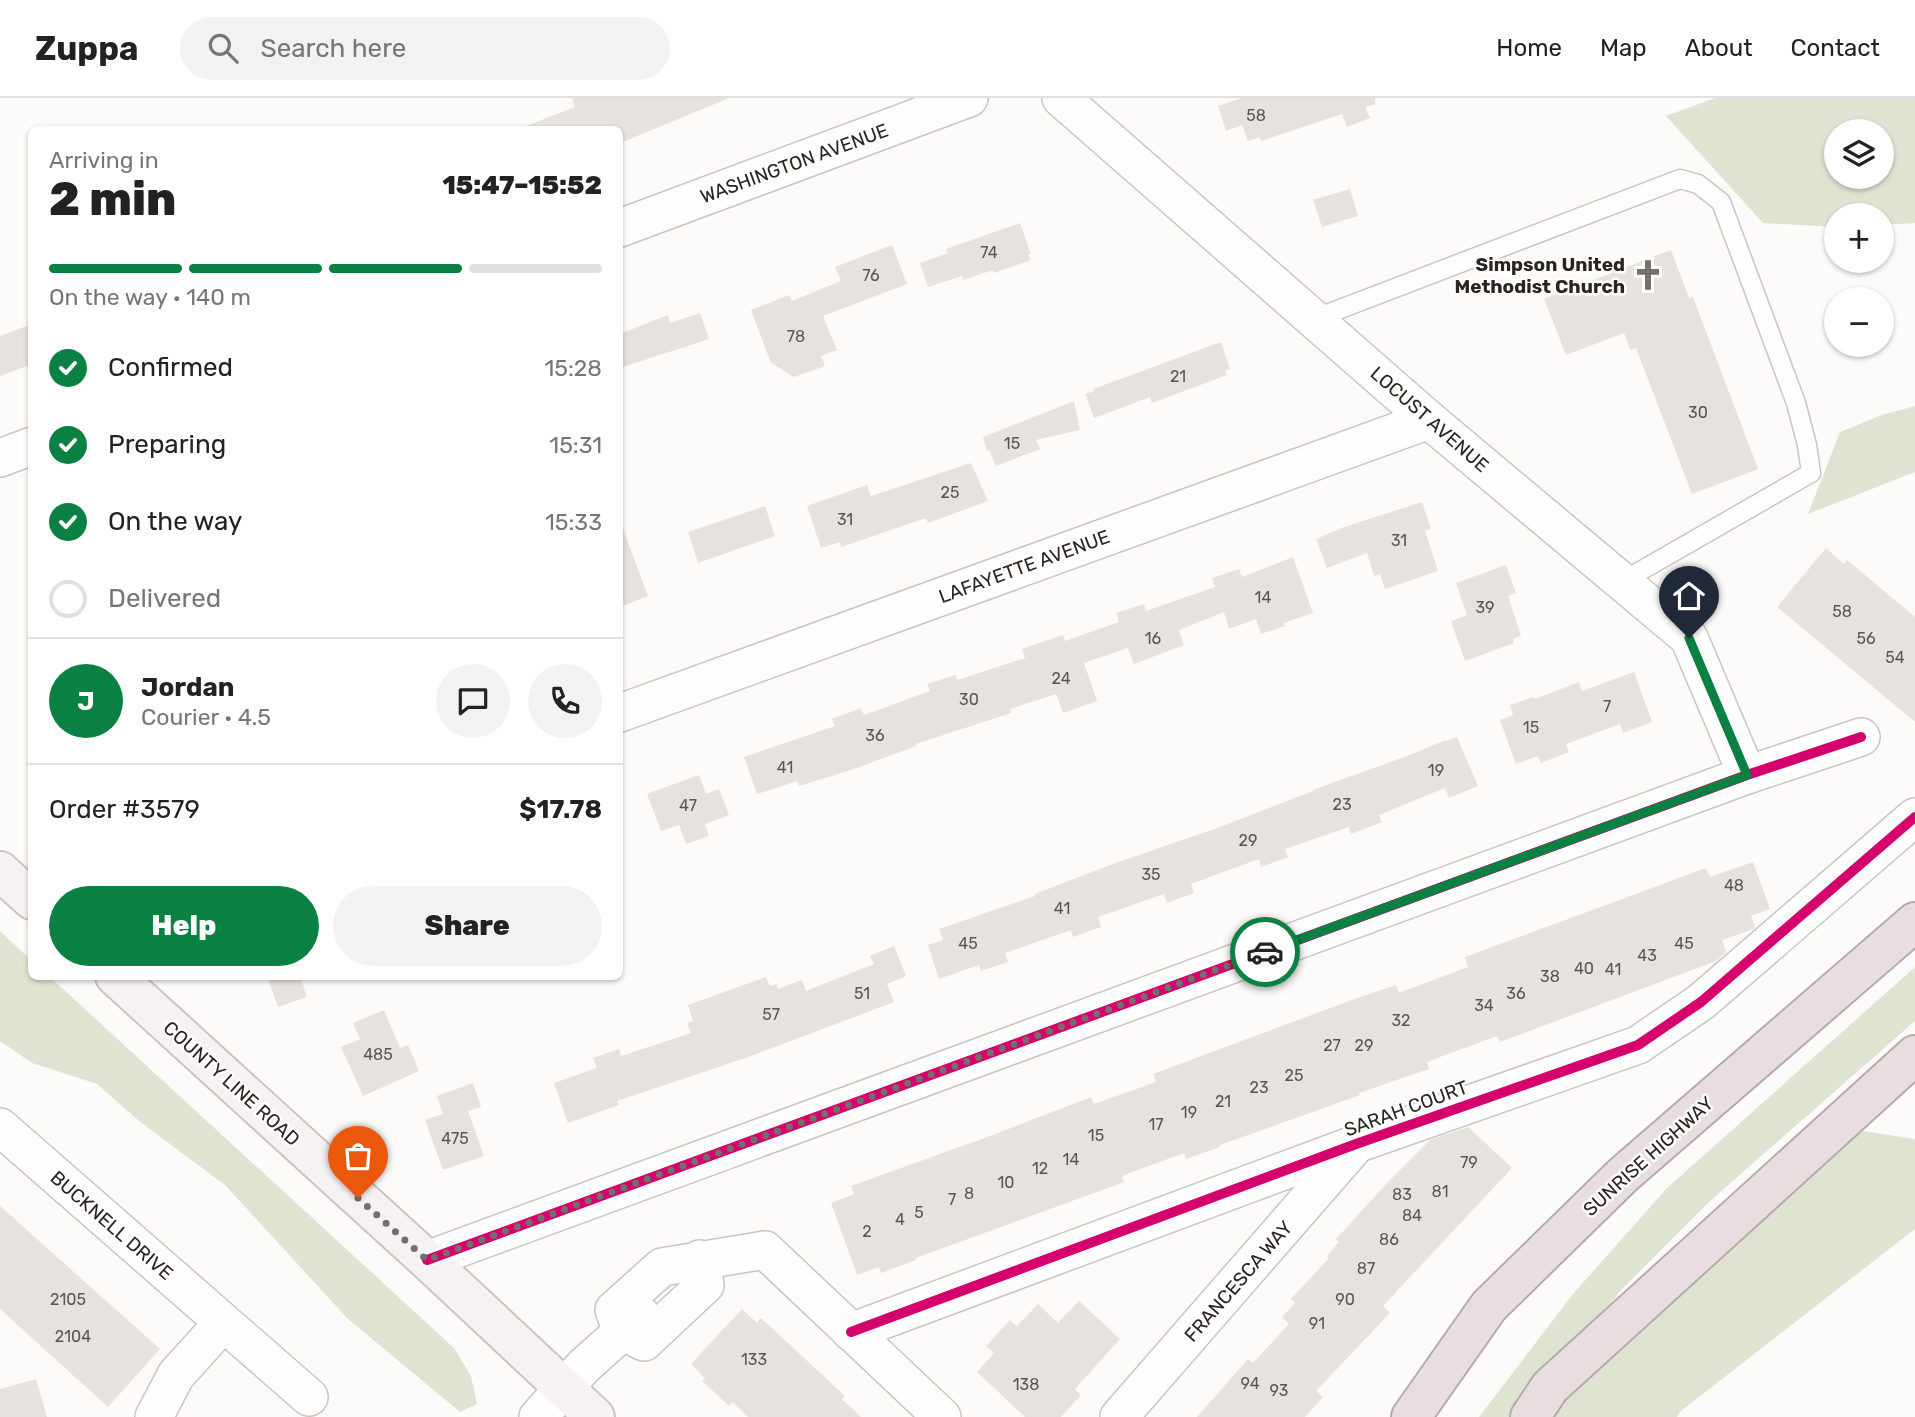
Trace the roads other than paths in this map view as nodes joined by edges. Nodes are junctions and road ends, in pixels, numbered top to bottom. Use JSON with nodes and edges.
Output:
{"nodes":[{"id":1,"x":969,"y":98,"type":"edge"},
{"id":2,"x":1061,"y":98,"type":"edge"},
{"id":3,"x":623,"y":227,"type":"edge"},
{"id":4,"x":1314,"y":319,"type":"junction"},
{"id":5,"x":1429,"y":420,"type":"junction"},
{"id":6,"x":28,"y":448,"type":"edge"},
{"id":7,"x":0,"y":458,"type":"edge"},
{"id":8,"x":1623,"y":581,"type":"junction"},
{"id":9,"x":623,"y":712,"type":"edge"},
{"id":10,"x":1861,"y":737,"type":"dead end"},
{"id":11,"x":1747,"y":775,"type":"junction"},
{"id":12,"x":1915,"y":817,"type":"edge"},
{"id":13,"x":0,"y":871,"type":"edge"},
{"id":14,"x":28,"y":896,"type":"edge"},
{"id":15,"x":1915,"y":922,"type":"edge"},
{"id":16,"x":119,"y":980,"type":"edge"},
{"id":17,"x":1915,"y":1055,"type":"edge"},
{"id":18,"x":0,"y":1127,"type":"edge"},
{"id":19,"x":1356,"y":1144,"type":"junction"},
{"id":20,"x":427,"y":1260,"type":"junction"},
{"id":21,"x":223,"y":1323,"type":"junction"},
{"id":22,"x":851,"y":1332,"type":"junction"},
{"id":23,"x":563,"y":1388,"type":"junction"},
{"id":24,"x":309,"y":1397,"type":"dead end"},
{"id":25,"x":154,"y":1417,"type":"edge"},
{"id":26,"x":538,"y":1417,"type":"edge"},
{"id":27,"x":595,"y":1417,"type":"edge"},
{"id":28,"x":942,"y":1417,"type":"edge"},
{"id":29,"x":1119,"y":1417,"type":"edge"},
{"id":30,"x":1411,"y":1417,"type":"edge"},
{"id":31,"x":1530,"y":1417,"type":"edge"}],
"edges":[{"from":1,"to":3,"type":"street","name":"WASHINGTON AVENUE"},
{"from":2,"to":4,"type":"street","name":"LOCUST AVENUE"},
{"from":4,"to":5,"type":"street","name":"LOCUST AVENUE"},
{"from":4,"to":8,"type":"lane"},
{"from":5,"to":8,"type":"street","name":"LOCUST AVENUE"},
{"from":5,"to":9,"type":"street","name":"LAFAYETTE AVENUE"},
{"from":6,"to":7,"type":"street"},
{"from":8,"to":11,"type":"street","name":"LOCUST AVENUE"},
{"from":10,"to":11,"type":"street"},
{"from":11,"to":20,"type":"street"},
{"from":12,"to":19,"type":"street","name":"SARAH COURT"},
{"from":13,"to":14,"type":"main road"},
{"from":15,"to":30,"type":"highway","name":"SUNRISE HIGHWAY"},
{"from":16,"to":20,"type":"main road","name":"COUNTY LINE ROAD"},
{"from":17,"to":31,"type":"highway"},
{"from":18,"to":21,"type":"street","name":"BUCKNELL DRIVE"},
{"from":19,"to":22,"type":"street","name":"SARAH COURT"},
{"from":19,"to":29,"type":"street","name":"FRANCESCA WAY"},
{"from":20,"to":23,"type":"main road","name":"COUNTY LINE ROAD"},
{"from":21,"to":24,"type":"street","name":"BUCKNELL DRIVE"},
{"from":21,"to":25,"type":"street"},
{"from":22,"to":23,"type":"street"},
{"from":22,"to":28,"type":"street"},
{"from":23,"to":26,"type":"street"},
{"from":23,"to":27,"type":"main road","name":"COUNTY LINE ROAD"}]}
